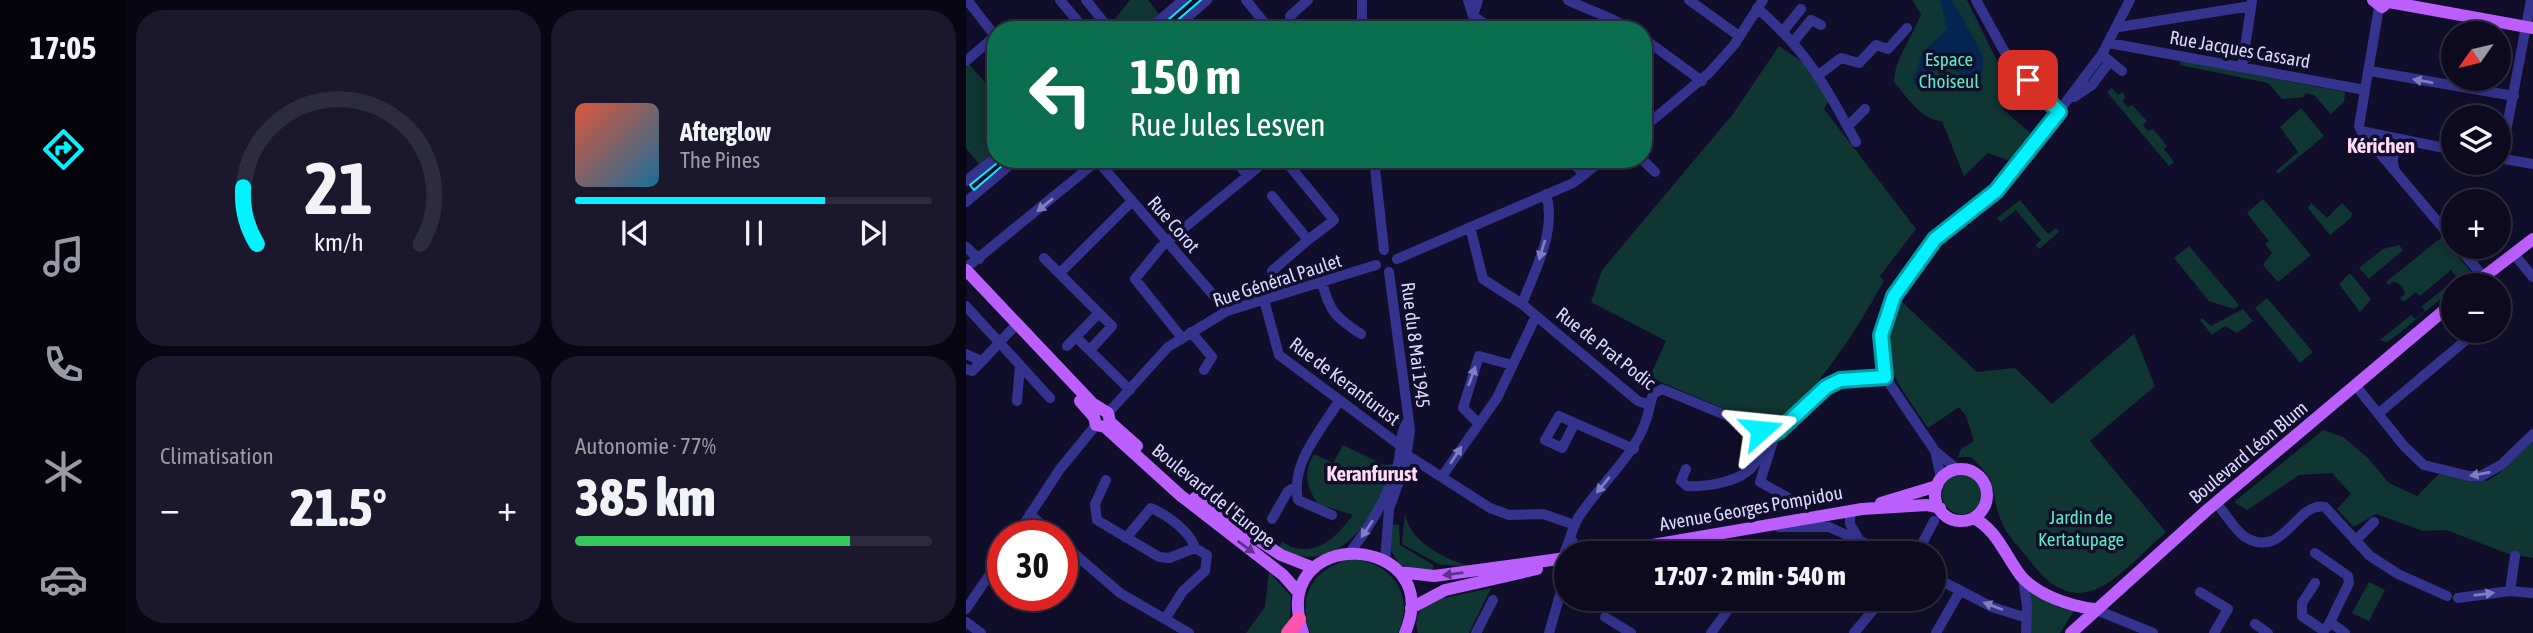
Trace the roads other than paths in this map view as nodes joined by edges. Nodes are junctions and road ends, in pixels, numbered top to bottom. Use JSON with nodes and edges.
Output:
{"nodes":[{"id":1,"x":967,"y":0,"type":"edge"},
{"id":2,"x":1060,"y":0,"type":"edge"},
{"id":3,"x":1086,"y":0,"type":"edge"},
{"id":4,"x":1183,"y":0,"type":"edge"},
{"id":5,"x":1208,"y":0,"type":"edge"},
{"id":6,"x":1246,"y":0,"type":"edge"},
{"id":7,"x":1309,"y":0,"type":"edge"},
{"id":8,"x":1362,"y":0,"type":"edge"},
{"id":9,"x":1468,"y":0,"type":"edge"},
{"id":10,"x":1478,"y":0,"type":"edge"},
{"id":11,"x":1568,"y":0,"type":"edge"},
{"id":12,"x":1689,"y":0,"type":"edge"},
{"id":13,"x":1976,"y":0,"type":"edge"},
{"id":14,"x":2130,"y":0,"type":"edge"},
{"id":15,"x":2531,"y":0,"type":"edge"},
{"id":16,"x":2383,"y":2,"type":"edge"},
{"id":17,"x":2252,"y":3,"type":"edge"},
{"id":18,"x":1760,"y":4,"type":"edge"},
{"id":19,"x":1801,"y":9,"type":"dead end"},
{"id":20,"x":1473,"y":16,"type":"junction"},
{"id":21,"x":1078,"y":21,"type":"edge"},
{"id":22,"x":1103,"y":21,"type":"edge"},
{"id":23,"x":1158,"y":21,"type":"edge"},
{"id":24,"x":1183,"y":21,"type":"edge"},
{"id":25,"x":1262,"y":21,"type":"edge"},
{"id":26,"x":1290,"y":21,"type":"edge"},
{"id":27,"x":1362,"y":21,"type":"edge"},
{"id":28,"x":1480,"y":21,"type":"edge"},
{"id":29,"x":1618,"y":21,"type":"edge"},
{"id":30,"x":1821,"y":25,"type":"dead end"},
{"id":31,"x":987,"y":26,"type":"edge"},
{"id":32,"x":2119,"y":27,"type":"junction"},
{"id":33,"x":2529,"y":27,"type":"edge"},
{"id":34,"x":1906,"y":28,"type":"dead end"},
{"id":35,"x":1784,"y":30,"type":"junction"},
{"id":36,"x":1739,"y":36,"type":"junction"},
{"id":37,"x":1794,"y":41,"type":"junction"},
{"id":38,"x":987,"y":43,"type":"edge"},
{"id":39,"x":2109,"y":43,"type":"junction"},
{"id":40,"x":1652,"y":45,"type":"edge"},
{"id":41,"x":2106,"y":57,"type":"junction"},
{"id":42,"x":966,"y":61,"type":"edge"},
{"id":43,"x":2242,"y":67,"type":"junction"},
{"id":44,"x":2122,"y":71,"type":"dead end"},
{"id":45,"x":2370,"y":71,"type":"junction"},
{"id":46,"x":1819,"y":74,"type":"junction"},
{"id":47,"x":1702,"y":81,"type":"junction"},
{"id":48,"x":2365,"y":90,"type":"junction"},
{"id":49,"x":2514,"y":96,"type":"junction"},
{"id":50,"x":2062,"y":108,"type":"junction"},
{"id":51,"x":1865,"y":109,"type":"dead end"},
{"id":52,"x":2511,"y":109,"type":"edge"},
{"id":53,"x":1652,"y":120,"type":"edge"},
{"id":54,"x":1848,"y":126,"type":"junction"},
{"id":55,"x":2361,"y":131,"type":"junction"},
{"id":56,"x":2402,"y":141,"type":"junction"},
{"id":57,"x":1856,"y":142,"type":"dead end"},
{"id":58,"x":2441,"y":148,"type":"edge"},
{"id":59,"x":2511,"y":160,"type":"edge"},
{"id":60,"x":987,"y":164,"type":"edge"},
{"id":61,"x":2533,"y":164,"type":"edge"},
{"id":62,"x":1006,"y":168,"type":"edge"},
{"id":63,"x":1087,"y":168,"type":"edge"},
{"id":64,"x":1103,"y":168,"type":"edge"},
{"id":65,"x":1241,"y":168,"type":"edge"},
{"id":66,"x":1257,"y":168,"type":"edge"},
{"id":67,"x":1291,"y":168,"type":"edge"},
{"id":68,"x":1375,"y":168,"type":"edge"},
{"id":69,"x":1578,"y":168,"type":"edge"},
{"id":70,"x":1593,"y":168,"type":"edge"},
{"id":71,"x":1651,"y":168,"type":"edge"},
{"id":72,"x":1655,"y":172,"type":"dead end"},
{"id":73,"x":1584,"y":175,"type":"junction"},
{"id":74,"x":2396,"y":175,"type":"junction"},
{"id":75,"x":1248,"y":176,"type":"junction"},
{"id":76,"x":966,"y":181,"type":"edge"},
{"id":77,"x":1546,"y":194,"type":"junction"},
{"id":78,"x":1272,"y":196,"type":"dead end"},
{"id":79,"x":966,"y":202,"type":"edge"},
{"id":80,"x":1131,"y":202,"type":"junction"},
{"id":81,"x":2441,"y":226,"type":"edge"},
{"id":82,"x":1470,"y":227,"type":"junction"},
{"id":83,"x":1308,"y":240,"type":"junction"},
{"id":84,"x":2533,"y":240,"type":"edge"},
{"id":85,"x":1167,"y":242,"type":"junction"},
{"id":86,"x":966,"y":247,"type":"edge"},
{"id":87,"x":1384,"y":250,"type":"junction"},
{"id":88,"x":2514,"y":254,"type":"junction"},
{"id":89,"x":1044,"y":258,"type":"dead end"},
{"id":90,"x":979,"y":259,"type":"junction"},
{"id":91,"x":1397,"y":259,"type":"junction"},
{"id":92,"x":2468,"y":259,"type":"edge"},
{"id":93,"x":1376,"y":265,"type":"junction"},
{"id":94,"x":966,"y":269,"type":"edge"},
{"id":95,"x":1389,"y":272,"type":"junction"},
{"id":96,"x":1060,"y":273,"type":"junction"},
{"id":97,"x":2480,"y":273,"type":"edge"},
{"id":98,"x":2487,"y":273,"type":"edge"},
{"id":99,"x":2533,"y":277,"type":"edge"},
{"id":100,"x":966,"y":278,"type":"edge"},
{"id":101,"x":1322,"y":282,"type":"junction"},
{"id":102,"x":1283,"y":294,"type":"junction"},
{"id":103,"x":1264,"y":300,"type":"junction"},
{"id":104,"x":1522,"y":304,"type":"junction"},
{"id":105,"x":966,"y":306,"type":"edge"},
{"id":106,"x":1227,"y":312,"type":"junction"},
{"id":107,"x":1098,"y":314,"type":"junction"},
{"id":108,"x":2441,"y":314,"type":"edge"},
{"id":109,"x":1536,"y":316,"type":"junction"},
{"id":110,"x":1015,"y":326,"type":"junction"},
{"id":111,"x":1361,"y":334,"type":"dead end"},
{"id":112,"x":1186,"y":335,"type":"junction"},
{"id":113,"x":1076,"y":337,"type":"junction"},
{"id":114,"x":999,"y":341,"type":"junction"},
{"id":115,"x":2462,"y":343,"type":"edge"},
{"id":116,"x":1067,"y":346,"type":"dead end"},
{"id":117,"x":1090,"y":350,"type":"junction"},
{"id":118,"x":966,"y":354,"type":"edge"},
{"id":119,"x":979,"y":360,"type":"junction"},
{"id":120,"x":1020,"y":365,"type":"junction"},
{"id":121,"x":1512,"y":365,"type":"junction"},
{"id":122,"x":966,"y":369,"type":"edge"},
{"id":123,"x":1204,"y":370,"type":"dead end"},
{"id":124,"x":1885,"y":377,"type":"junction"},
{"id":125,"x":2356,"y":386,"type":"junction"},
{"id":126,"x":1130,"y":390,"type":"junction"},
{"id":127,"x":1050,"y":398,"type":"dead end"},
{"id":128,"x":1017,"y":401,"type":"dead end"},
{"id":129,"x":1339,"y":401,"type":"junction"},
{"id":130,"x":1650,"y":405,"type":"junction"},
{"id":131,"x":2379,"y":413,"type":"junction"},
{"id":132,"x":1102,"y":419,"type":"junction"},
{"id":133,"x":1478,"y":423,"type":"junction"},
{"id":134,"x":1576,"y":423,"type":"dead end"},
{"id":135,"x":1772,"y":434,"type":"junction"},
{"id":136,"x":2533,"y":434,"type":"edge"},
{"id":137,"x":1634,"y":449,"type":"junction"},
{"id":138,"x":1404,"y":450,"type":"junction"},
{"id":139,"x":1935,"y":451,"type":"junction"},
{"id":140,"x":1686,"y":469,"type":"dead end"},
{"id":141,"x":1957,"y":469,"type":"junction"},
{"id":142,"x":1443,"y":475,"type":"junction"},
{"id":143,"x":1106,"y":480,"type":"dead end"},
{"id":144,"x":1939,"y":482,"type":"junction"},
{"id":145,"x":1295,"y":488,"type":"junction"},
{"id":146,"x":1787,"y":497,"type":"dead end"},
{"id":147,"x":2216,"y":503,"type":"junction"},
{"id":148,"x":1985,"y":505,"type":"junction"},
{"id":149,"x":1940,"y":508,"type":"junction"},
{"id":150,"x":1856,"y":510,"type":"junction"},
{"id":151,"x":1030,"y":514,"type":"junction"},
{"id":152,"x":1332,"y":515,"type":"dead end"},
{"id":153,"x":1972,"y":518,"type":"junction"},
{"id":154,"x":1272,"y":519,"type":"dead end"},
{"id":155,"x":1026,"y":520,"type":"edge"},
{"id":156,"x":1037,"y":520,"type":"edge"},
{"id":157,"x":1934,"y":521,"type":"dead end"},
{"id":158,"x":2374,"y":522,"type":"dead end"},
{"id":159,"x":1850,"y":524,"type":"junction"},
{"id":160,"x":1575,"y":525,"type":"junction"},
{"id":161,"x":1760,"y":525,"type":"junction"},
{"id":162,"x":1839,"y":530,"type":"junction"},
{"id":163,"x":1126,"y":538,"type":"junction"},
{"id":164,"x":1858,"y":539,"type":"junction"},
{"id":165,"x":1572,"y":540,"type":"edge"},
{"id":166,"x":1672,"y":541,"type":"edge"},
{"id":167,"x":1862,"y":541,"type":"edge"},
{"id":168,"x":1923,"y":541,"type":"edge"},
{"id":169,"x":2355,"y":541,"type":"junction"},
{"id":170,"x":1195,"y":548,"type":"junction"},
{"id":171,"x":1351,"y":551,"type":"junction"},
{"id":172,"x":2315,"y":553,"type":"dead end"},
{"id":173,"x":2515,"y":556,"type":"dead end"},
{"id":174,"x":1078,"y":557,"type":"edge"},
{"id":175,"x":1385,"y":561,"type":"junction"},
{"id":176,"x":1554,"y":562,"type":"edge"},
{"id":177,"x":1554,"y":563,"type":"edge"},
{"id":178,"x":1314,"y":568,"type":"junction"},
{"id":179,"x":1399,"y":572,"type":"junction"},
{"id":180,"x":987,"y":578,"type":"edge"},
{"id":181,"x":2023,"y":578,"type":"junction"},
{"id":182,"x":1946,"y":583,"type":"edge"},
{"id":183,"x":2315,"y":583,"type":"dead end"},
{"id":184,"x":1960,"y":591,"type":"junction"},
{"id":185,"x":2510,"y":592,"type":"junction"},
{"id":186,"x":1300,"y":593,"type":"junction"},
{"id":187,"x":2200,"y":593,"type":"dead end"},
{"id":188,"x":2533,"y":593,"type":"edge"},
{"id":189,"x":2447,"y":596,"type":"dead end"},
{"id":190,"x":2458,"y":598,"type":"dead end"},
{"id":191,"x":1493,"y":600,"type":"dead end"},
{"id":192,"x":1411,"y":608,"type":"junction"},
{"id":193,"x":966,"y":609,"type":"edge"},
{"id":194,"x":2094,"y":609,"type":"junction"},
{"id":195,"x":1555,"y":611,"type":"edge"},
{"id":196,"x":1728,"y":611,"type":"edge"},
{"id":197,"x":1872,"y":611,"type":"edge"},
{"id":198,"x":1605,"y":617,"type":"dead end"},
{"id":199,"x":2027,"y":618,"type":"junction"},
{"id":200,"x":1165,"y":619,"type":"junction"},
{"id":201,"x":966,"y":622,"type":"edge"},
{"id":202,"x":2255,"y":625,"type":"dead end"},
{"id":203,"x":1301,"y":626,"type":"edge"},
{"id":204,"x":2326,"y":629,"type":"edge"},
{"id":205,"x":1407,"y":632,"type":"edge"},
{"id":206,"x":1627,"y":632,"type":"edge"},
{"id":207,"x":981,"y":633,"type":"edge"},
{"id":208,"x":1189,"y":633,"type":"edge"},
{"id":209,"x":1288,"y":633,"type":"edge"},
{"id":210,"x":1476,"y":633,"type":"edge"},
{"id":211,"x":1549,"y":633,"type":"edge"},
{"id":212,"x":1713,"y":633,"type":"edge"},
{"id":213,"x":1854,"y":633,"type":"edge"},
{"id":214,"x":1936,"y":633,"type":"edge"},
{"id":215,"x":2026,"y":633,"type":"edge"},
{"id":216,"x":2071,"y":633,"type":"edge"},
{"id":217,"x":2154,"y":633,"type":"edge"},
{"id":218,"x":2214,"y":633,"type":"edge"},
{"id":219,"x":2269,"y":633,"type":"edge"},
{"id":220,"x":2346,"y":633,"type":"edge"}],
"edges":[{"from":1,"to":31,"type":"street"},
{"from":2,"to":21,"type":"street"},
{"from":3,"to":22,"type":"street"},
{"from":4,"to":23,"type":"street"},
{"from":5,"to":24,"type":"street"},
{"from":6,"to":25,"type":"street"},
{"from":7,"to":26,"type":"street"},
{"from":8,"to":27,"type":"street"},
{"from":9,"to":20,"type":"street"},
{"from":10,"to":20,"type":"street"},
{"from":11,"to":29,"type":"street"},
{"from":12,"to":36,"type":"street"},
{"from":13,"to":50,"type":"street"},
{"from":14,"to":32,"type":"street"},
{"from":15,"to":33,"type":"street"},
{"from":16,"to":33,"type":"main road"},
{"from":16,"to":45,"type":"street"},
{"from":17,"to":32,"type":"street"},
{"from":17,"to":43,"type":"street"},
{"from":18,"to":35,"type":"street"},
{"from":18,"to":36,"type":"street"},
{"from":19,"to":35,"type":"street"},
{"from":20,"to":28,"type":"street"},
{"from":30,"to":37,"type":"street"},
{"from":32,"to":39,"type":"street"},
{"from":33,"to":49,"type":"street"},
{"from":34,"to":46,"type":"street"},
{"from":35,"to":37,"type":"street"},
{"from":36,"to":47,"type":"street"},
{"from":37,"to":46,"type":"street"},
{"from":38,"to":42,"type":"street"},
{"from":39,"to":41,"type":"street"},
{"from":39,"to":43,"type":"street","name":"Rue Jacques Cassard"},
{"from":40,"to":47,"type":"street"},
{"from":41,"to":44,"type":"street"},
{"from":41,"to":50,"type":"street"},
{"from":43,"to":48,"type":"street","name":"Rue Jacques Cassard"},
{"from":45,"to":48,"type":"street"},
{"from":49,"to":45,"type":"street","one_way":true},
{"from":46,"to":54,"type":"street"},
{"from":47,"to":53,"type":"street"},
{"from":48,"to":55,"type":"street"},
{"from":49,"to":52,"type":"street"},
{"from":50,"to":124,"type":"street"},
{"from":51,"to":54,"type":"street"},
{"from":54,"to":57,"type":"street"},
{"from":55,"to":56,"type":"street"},
{"from":55,"to":74,"type":"street"},
{"from":56,"to":58,"type":"street"},
{"from":56,"to":74,"type":"street"},
{"from":59,"to":61,"type":"street"},
{"from":60,"to":76,"type":"street"},
{"from":62,"to":79,"type":"street"},
{"from":63,"to":90,"type":"street","one_way":true},
{"from":64,"to":80,"type":"street","name":"Rue Corot"},
{"from":65,"to":75,"type":"street"},
{"from":66,"to":75,"type":"street"},
{"from":67,"to":83,"type":"street"},
{"from":68,"to":87,"type":"street"},
{"from":69,"to":73,"type":"street"},
{"from":70,"to":73,"type":"street"},
{"from":71,"to":72,"type":"street"},
{"from":73,"to":77,"type":"street"},
{"from":74,"to":81,"type":"street"},
{"from":75,"to":85,"type":"street"},
{"from":77,"to":82,"type":"street"},
{"from":77,"to":104,"type":"street","one_way":true},
{"from":78,"to":83,"type":"street"},
{"from":80,"to":85,"type":"street","name":"Rue Corot"},
{"from":80,"to":96,"type":"street"},
{"from":82,"to":91,"type":"street"},
{"from":82,"to":104,"type":"street","name":"Rue de Prat Podic"},
{"from":83,"to":102,"type":"street"},
{"from":84,"to":88,"type":"main road"},
{"from":85,"to":106,"type":"street","name":"Rue Corot"},
{"from":85,"to":112,"type":"street"},
{"from":86,"to":90,"type":"street"},
{"from":87,"to":91,"type":"street"},
{"from":87,"to":93,"type":"street"},
{"from":88,"to":98,"type":"main road"},
{"from":88,"to":99,"type":"street"},
{"from":89,"to":96,"type":"street"},
{"from":90,"to":94,"type":"street"},
{"from":91,"to":95,"type":"street"},
{"from":92,"to":97,"type":"street"},
{"from":93,"to":95,"type":"street"},
{"from":93,"to":101,"type":"street","name":"Rue Général Paulet"},
{"from":94,"to":110,"type":"main road","name":"Boulevard de l'Europe"},
{"from":95,"to":138,"type":"street","name":"Rue du 8 Mai 1945"},
{"from":96,"to":107,"type":"street"},
{"from":100,"to":110,"type":"main road","name":"Boulevard de l'Europe"},
{"from":101,"to":102,"type":"street","name":"Rue Général Paulet"},
{"from":101,"to":111,"type":"street"},
{"from":102,"to":103,"type":"street","name":"Rue Général Paulet"},
{"from":103,"to":106,"type":"street","name":"Rue Général Paulet"},
{"from":103,"to":129,"type":"street","name":"Rue de Keranfurust"},
{"from":104,"to":109,"type":"street","name":"Rue de Prat Podic"},
{"from":105,"to":114,"type":"street"},
{"from":106,"to":112,"type":"street","name":"Rue Général Paulet"},
{"from":107,"to":113,"type":"street"},
{"from":107,"to":117,"type":"street"},
{"from":108,"to":125,"type":"main road","name":"Boulevard Léon Blum"},
{"from":109,"to":121,"type":"street"},
{"from":109,"to":130,"type":"street","name":"Rue de Prat Podic"},
{"from":110,"to":114,"type":"street"},
{"from":110,"to":132,"type":"main road","name":"Boulevard de l'Europe"},
{"from":112,"to":123,"type":"street"},
{"from":112,"to":126,"type":"street","name":"Rue Général Paulet"},
{"from":113,"to":116,"type":"street"},
{"from":113,"to":117,"type":"street"},
{"from":114,"to":119,"type":"street"},
{"from":114,"to":120,"type":"street"},
{"from":115,"to":131,"type":"street"},
{"from":117,"to":126,"type":"street"},
{"from":118,"to":119,"type":"street"},
{"from":119,"to":122,"type":"street"},
{"from":120,"to":127,"type":"street"},
{"from":120,"to":128,"type":"street"},
{"from":121,"to":133,"type":"street"},
{"from":133,"to":121,"type":"street","one_way":true},
{"from":124,"to":135,"type":"street"},
{"from":124,"to":139,"type":"street"},
{"from":125,"to":131,"type":"street"},
{"from":125,"to":147,"type":"main road","name":"Boulevard Léon Blum"},
{"from":126,"to":132,"type":"street","name":"Rue Général Paulet"},
{"from":129,"to":138,"type":"street","name":"Rue de Keranfurust"},
{"from":129,"to":145,"type":"street"},
{"from":130,"to":135,"type":"street","name":"Rue de Prat Podic"},
{"from":130,"to":137,"type":"street"},
{"from":136,"to":131,"type":"street","one_way":true},
{"from":132,"to":151,"type":"street","name":"Rue Général Paulet"},
{"from":132,"to":178,"type":"main road","name":"Boulevard de l'Europe"},
{"from":132,"to":186,"type":"main road","name":"Boulevard de l'Europe","one_way":true},
{"from":142,"to":133,"type":"street","one_way":true},
{"from":134,"to":137,"type":"street"},
{"from":135,"to":140,"type":"street"},
{"from":135,"to":146,"type":"street"},
{"from":137,"to":160,"type":"street","one_way":true},
{"from":138,"to":142,"type":"street","name":"Rue de Keranfurust"},
{"from":138,"to":171,"type":"street","name":"Rue du 8 Mai 1945","one_way":true},
{"from":138,"to":175,"type":"street","name":"Rue du 8 Mai 1945"},
{"from":139,"to":141,"type":"street"},
{"from":139,"to":144,"type":"street"},
{"from":141,"to":144,"type":"main road"},
{"from":141,"to":148,"type":"main road"},
{"from":142,"to":160,"type":"street","name":"Rue de Keranfurust"},
{"from":143,"to":163,"type":"street"},
{"from":144,"to":149,"type":"main road"},
{"from":144,"to":150,"type":"main road","name":"Avenue Georges Pompidou"},
{"from":145,"to":152,"type":"street"},
{"from":145,"to":154,"type":"street"},
{"from":147,"to":169,"type":"street"},
{"from":147,"to":194,"type":"main road","name":"Boulevard Léon Blum"},
{"from":148,"to":153,"type":"main road"},
{"from":148,"to":194,"type":"main road"},
{"from":149,"to":150,"type":"main road","name":"Avenue Georges Pompidou"},
{"from":149,"to":153,"type":"main road"},
{"from":150,"to":159,"type":"street"},
{"from":150,"to":161,"type":"main road","name":"Avenue Georges Pompidou"},
{"from":151,"to":155,"type":"street","name":"Rue Général Paulet"},
{"from":151,"to":156,"type":"street"},
{"from":153,"to":181,"type":"main road"},
{"from":157,"to":168,"type":"street"},
{"from":158,"to":169,"type":"street"},
{"from":159,"to":162,"type":"street"},
{"from":159,"to":164,"type":"street"},
{"from":160,"to":165,"type":"street"},
{"from":161,"to":162,"type":"street"},
{"from":161,"to":166,"type":"main road","name":"Avenue Georges Pompidou"},
{"from":162,"to":164,"type":"street"},
{"from":163,"to":170,"type":"street"},
{"from":163,"to":170,"type":"street"},
{"from":164,"to":167,"type":"street"},
{"from":169,"to":189,"type":"street"},
{"from":170,"to":200,"type":"street"},
{"from":171,"to":175,"type":"main road"},
{"from":171,"to":178,"type":"main road"},
{"from":172,"to":204,"type":"street"},
{"from":173,"to":185,"type":"street"},
{"from":174,"to":200,"type":"street"},
{"from":175,"to":179,"type":"main road"},
{"from":176,"to":179,"type":"main road","one_way":true},
{"from":177,"to":192,"type":"main road"},
{"from":178,"to":186,"type":"main road"},
{"from":179,"to":192,"type":"main road"},
{"from":180,"to":193,"type":"street"},
{"from":181,"to":194,"type":"main road"},
{"from":181,"to":199,"type":"street"},
{"from":182,"to":184,"type":"street"},
{"from":183,"to":204,"type":"street"},
{"from":199,"to":184,"type":"street","one_way":true},
{"from":184,"to":214,"type":"street"},
{"from":185,"to":188,"type":"street"},
{"from":190,"to":185,"type":"street","one_way":true},
{"from":186,"to":203,"type":"main road"},
{"from":187,"to":218,"type":"street"},
{"from":191,"to":210,"type":"street"},
{"from":192,"to":205,"type":"main road"},
{"from":194,"to":216,"type":"main road","name":"Boulevard Léon Blum"},
{"from":194,"to":217,"type":"street"},
{"from":195,"to":211,"type":"street"},
{"from":196,"to":212,"type":"street"},
{"from":197,"to":213,"type":"street"},
{"from":198,"to":206,"type":"street"},
{"from":199,"to":215,"type":"street"},
{"from":200,"to":208,"type":"street"},
{"from":201,"to":207,"type":"street"},
{"from":202,"to":219,"type":"street"},
{"from":203,"to":209,"type":"highway"},
{"from":204,"to":220,"type":"street"}]}
